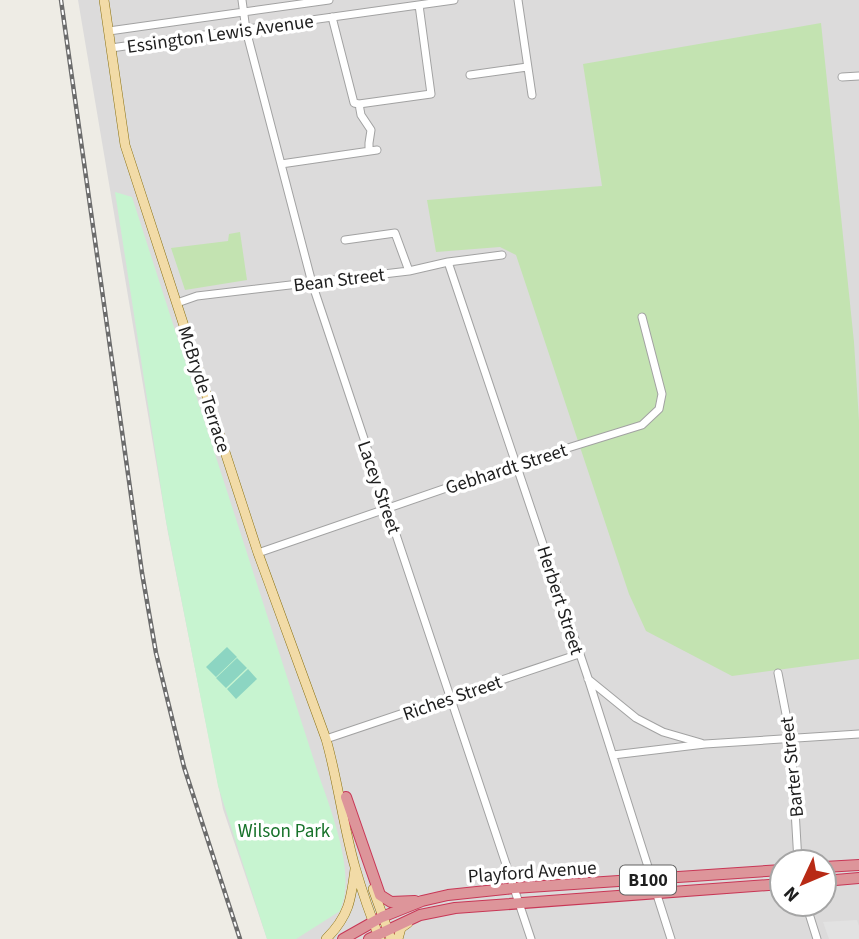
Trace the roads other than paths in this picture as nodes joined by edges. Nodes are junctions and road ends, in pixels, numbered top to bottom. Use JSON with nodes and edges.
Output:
{"nodes":[{"id":1,"x":104,"y":0,"type":"edge"},
{"id":2,"x":242,"y":0,"type":"edge"},
{"id":3,"x":328,"y":0,"type":"edge"},
{"id":4,"x":380,"y":0,"type":"edge"},
{"id":5,"x":454,"y":0,"type":"edge"},
{"id":6,"x":518,"y":0,"type":"edge"},
{"id":7,"x":419,"y":5,"type":"junction"},
{"id":8,"x":382,"y":10,"type":"junction"},
{"id":9,"x":244,"y":13,"type":"junction"},
{"id":10,"x":332,"y":18,"type":"junction"},
{"id":11,"x":246,"y":30,"type":"junction"},
{"id":12,"x":108,"y":31,"type":"junction"},
{"id":13,"x":111,"y":48,"type":"junction"},
{"id":14,"x":527,"y":67,"type":"junction"},
{"id":15,"x":470,"y":75,"type":"dead end"},
{"id":16,"x":859,"y":76,"type":"edge"},
{"id":17,"x":842,"y":77,"type":"dead end"},
{"id":18,"x":532,"y":95,"type":"dead end"},
{"id":19,"x":359,"y":104,"type":"junction"},
{"id":20,"x":281,"y":164,"type":"junction"},
{"id":21,"x":345,"y":240,"type":"dead end"},
{"id":22,"x":502,"y":255,"type":"dead end"},
{"id":23,"x":448,"y":262,"type":"junction"},
{"id":24,"x":409,"y":271,"type":"junction"},
{"id":25,"x":312,"y":283,"type":"junction"},
{"id":26,"x":177,"y":303,"type":"junction"},
{"id":27,"x":642,"y":317,"type":"dead end"},
{"id":28,"x":516,"y":464,"type":"junction"},
{"id":29,"x":387,"y":509,"type":"junction"},
{"id":30,"x":258,"y":553,"type":"junction"},
{"id":31,"x":579,"y":654,"type":"junction"},
{"id":32,"x":778,"y":673,"type":"dead end"},
{"id":33,"x":588,"y":678,"type":"junction"},
{"id":34,"x":450,"y":697,"type":"junction"},
{"id":35,"x":859,"y":734,"type":"edge"},
{"id":36,"x":326,"y":739,"type":"junction"},
{"id":37,"x":791,"y":740,"type":"junction"},
{"id":38,"x":705,"y":744,"type":"junction"},
{"id":39,"x":613,"y":755,"type":"junction"},
{"id":40,"x":334,"y":771,"type":"junction"},
{"id":41,"x":346,"y":797,"type":"junction"},
{"id":42,"x":797,"y":848,"type":"edge"},
{"id":43,"x":859,"y":865,"type":"edge"},
{"id":44,"x":355,"y":866,"type":"junction"},
{"id":45,"x":838,"y":866,"type":"edge"},
{"id":46,"x":768,"y":871,"type":"edge"},
{"id":47,"x":859,"y":878,"type":"edge"},
{"id":48,"x":653,"y":880,"type":"junction"},
{"id":49,"x":838,"y":880,"type":"edge"},
{"id":50,"x":768,"y":885,"type":"edge"},
{"id":51,"x":514,"y":888,"type":"junction"},
{"id":52,"x":657,"y":894,"type":"junction"},
{"id":53,"x":422,"y":901,"type":"junction"},
{"id":54,"x":520,"y":904,"type":"junction"},
{"id":55,"x":446,"y":910,"type":"junction"},
{"id":56,"x":810,"y":918,"type":"edge"},
{"id":57,"x":378,"y":920,"type":"junction"},
{"id":58,"x":381,"y":936,"type":"edge"},
{"id":59,"x":326,"y":939,"type":"edge"},
{"id":60,"x":343,"y":939,"type":"edge"},
{"id":61,"x":398,"y":939,"type":"edge"},
{"id":62,"x":531,"y":939,"type":"edge"},
{"id":63,"x":671,"y":939,"type":"edge"},
{"id":64,"x":817,"y":939,"type":"edge"}],
"edges":[{"from":1,"to":12,"type":"main road","name":"McBryde Terrace"},
{"from":2,"to":9,"type":"street","name":"Lacey Street"},
{"from":3,"to":9,"type":"street","name":"Essington Lewis Avenue"},
{"from":4,"to":8,"type":"street"},
{"from":5,"to":7,"type":"street","name":"Essington Lewis Avenue"},
{"from":6,"to":14,"type":"street"},
{"from":7,"to":8,"type":"street","name":"Essington Lewis Avenue"},
{"from":7,"to":19,"type":"street"},
{"from":8,"to":10,"type":"street","name":"Essington Lewis Avenue"},
{"from":9,"to":11,"type":"street","name":"Lacey Street"},
{"from":9,"to":12,"type":"street","name":"Essington Lewis Avenue"},
{"from":10,"to":11,"type":"street","name":"Essington Lewis Avenue"},
{"from":10,"to":19,"type":"street"},
{"from":11,"to":13,"type":"street","name":"Essington Lewis Avenue"},
{"from":11,"to":20,"type":"street","name":"Lacey Street"},
{"from":12,"to":13,"type":"main road","name":"McBryde Terrace"},
{"from":13,"to":26,"type":"main road","name":"McBryde Terrace"},
{"from":14,"to":15,"type":"street"},
{"from":14,"to":18,"type":"street"},
{"from":16,"to":17,"type":"street"},
{"from":19,"to":20,"type":"street"},
{"from":20,"to":25,"type":"street","name":"Lacey Street"},
{"from":21,"to":24,"type":"street"},
{"from":22,"to":23,"type":"street","name":"Bean Street"},
{"from":23,"to":24,"type":"street","name":"Bean Street"},
{"from":23,"to":28,"type":"street","name":"Herbert Street"},
{"from":24,"to":25,"type":"street","name":"Bean Street"},
{"from":25,"to":26,"type":"street","name":"Bean Street"},
{"from":25,"to":29,"type":"street","name":"Lacey Street"},
{"from":26,"to":30,"type":"main road","name":"McBryde Terrace"},
{"from":27,"to":28,"type":"street","name":"Gebhardt Street"},
{"from":28,"to":29,"type":"street","name":"Gebhardt Street"},
{"from":28,"to":31,"type":"street","name":"Herbert Street"},
{"from":29,"to":30,"type":"street","name":"Gebhardt Street"},
{"from":29,"to":34,"type":"street","name":"Lacey Street"},
{"from":30,"to":36,"type":"main road","name":"McBryde Terrace"},
{"from":31,"to":33,"type":"street","name":"Herbert Street"},
{"from":31,"to":34,"type":"street","name":"Riches Street"},
{"from":32,"to":37,"type":"street","name":"Barter Street"},
{"from":33,"to":38,"type":"street"},
{"from":33,"to":39,"type":"street","name":"Herbert Street"},
{"from":34,"to":36,"type":"street","name":"Riches Street"},
{"from":34,"to":51,"type":"street","name":"Lacey Street"},
{"from":35,"to":37,"type":"street"},
{"from":36,"to":40,"type":"main road","name":"McBryde Terrace"},
{"from":37,"to":38,"type":"street"},
{"from":37,"to":42,"type":"street","name":"Barter Street"},
{"from":38,"to":39,"type":"street"},
{"from":39,"to":48,"type":"street","name":"Herbert Street"},
{"from":40,"to":41,"type":"main road","name":"McBryde Terrace"},
{"from":40,"to":44,"type":"main road","name":"McBryde Terrace"},
{"from":41,"to":53,"type":"highway"},
{"from":41,"to":57,"type":"main road","name":"McBryde Terrace"},
{"from":43,"to":45,"type":"highway"},
{"from":44,"to":57,"type":"main road","name":"McBryde Terrace"},
{"from":44,"to":59,"type":"main road"},
{"from":46,"to":48,"type":"highway","name":"Playford Avenue","number":"B100"},
{"from":47,"to":49,"type":"highway"},
{"from":48,"to":51,"type":"highway","name":"Playford Avenue","number":"B100"},
{"from":48,"to":52,"type":"street","name":"Herbert Street"},
{"from":50,"to":52,"type":"highway","name":"Playford Avenue","number":"B100"},
{"from":51,"to":53,"type":"highway","name":"Playford Avenue","number":"B100"},
{"from":51,"to":54,"type":"street","name":"Lacey Street"},
{"from":52,"to":54,"type":"highway","name":"Playford Avenue","number":"B100"},
{"from":52,"to":63,"type":"street","name":"Herbert Street"},
{"from":53,"to":57,"type":"highway","name":"Playford Avenue","number":"B100"},
{"from":54,"to":55,"type":"highway","name":"Playford Avenue","number":"B100"},
{"from":54,"to":62,"type":"street","name":"Lacey Street"},
{"from":55,"to":58,"type":"highway","name":"Playford Avenue","number":"B100"},
{"from":55,"to":61,"type":"main road"},
{"from":56,"to":64,"type":"street"},
{"from":57,"to":58,"type":"main road","name":"McBryde Terrace"},
{"from":57,"to":60,"type":"highway","number":"B100"}]}
